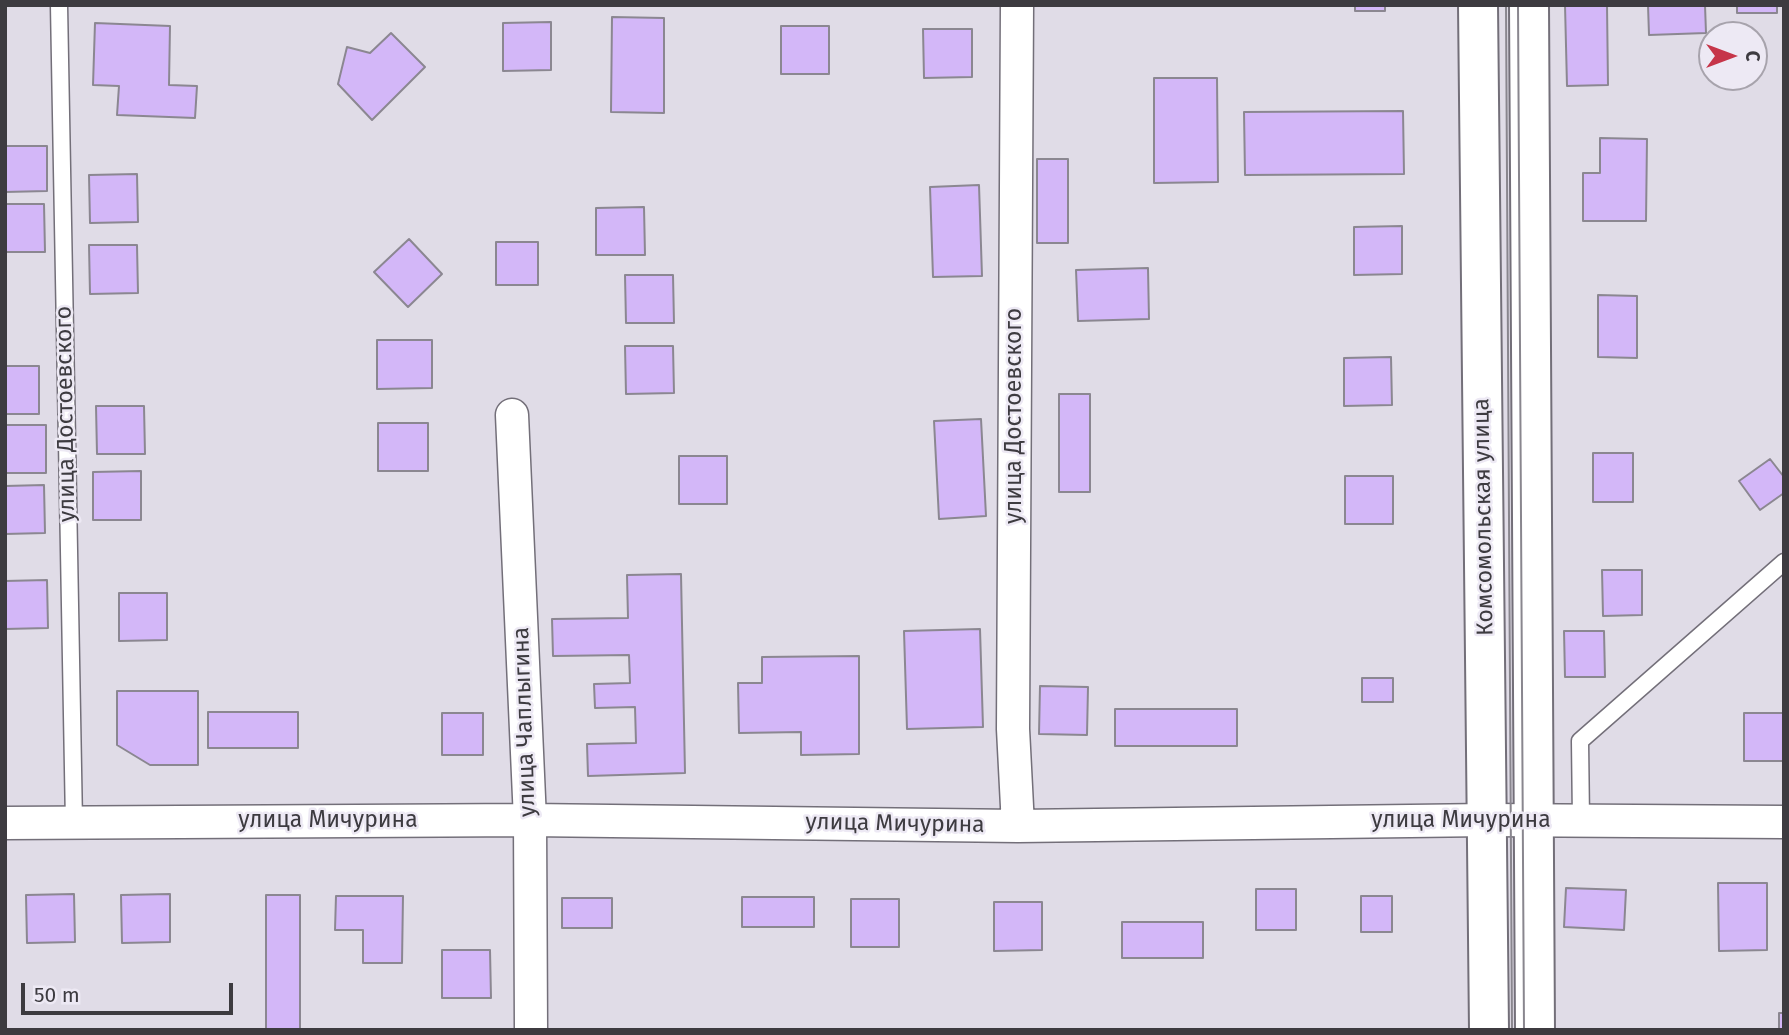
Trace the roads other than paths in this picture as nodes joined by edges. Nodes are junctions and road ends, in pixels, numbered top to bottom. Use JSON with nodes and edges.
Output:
{"nodes":[{"id":1,"x":59,"y":5,"type":"edge"},
{"id":2,"x":1017,"y":5,"type":"edge"},
{"id":3,"x":1478,"y":5,"type":"edge"},
{"id":4,"x":1529,"y":5,"type":"edge"},
{"id":5,"x":512,"y":415,"type":"dead end"},
{"id":6,"x":1784,"y":562,"type":"edge"},
{"id":7,"x":530,"y":820,"type":"junction"},
{"id":8,"x":1488,"y":820,"type":"junction"},
{"id":9,"x":1534,"y":820,"type":"junction"},
{"id":10,"x":1581,"y":820,"type":"junction"},
{"id":11,"x":1784,"y":822,"type":"edge"},
{"id":12,"x":5,"y":823,"type":"edge"},
{"id":13,"x":74,"y":823,"type":"junction"},
{"id":14,"x":1018,"y":826,"type":"junction"},
{"id":15,"x":531,"y":1030,"type":"edge"},
{"id":16,"x":1489,"y":1030,"type":"edge"},
{"id":17,"x":1535,"y":1030,"type":"edge"}],
"edges":[{"from":1,"to":13,"type":"lane","name":"улица Достоевского"},
{"from":2,"to":14,"type":"street","name":"улица Достоевского"},
{"from":3,"to":8,"type":"main road","name":"Комсомольская улица"},
{"from":4,"to":9,"type":"main road","name":"Комсомольская улица"},
{"from":5,"to":7,"type":"street","name":"улица Чаплыгина"},
{"from":6,"to":10,"type":"lane"},
{"from":7,"to":13,"type":"street","name":"улица Мичурина"},
{"from":7,"to":14,"type":"street","name":"улица Мичурина"},
{"from":7,"to":15,"type":"street","name":"улица Чаплыгина"},
{"from":8,"to":9,"type":"street","name":"улица Мичурина"},
{"from":8,"to":14,"type":"street","name":"улица Мичурина"},
{"from":8,"to":16,"type":"main road","name":"Комсомольская улица"},
{"from":9,"to":10,"type":"street","name":"улица Мичурина"},
{"from":9,"to":17,"type":"main road","name":"Комсомольская улица"},
{"from":10,"to":11,"type":"street","name":"улица Мичурина"},
{"from":12,"to":13,"type":"street","name":"улица Мичурина"}]}
